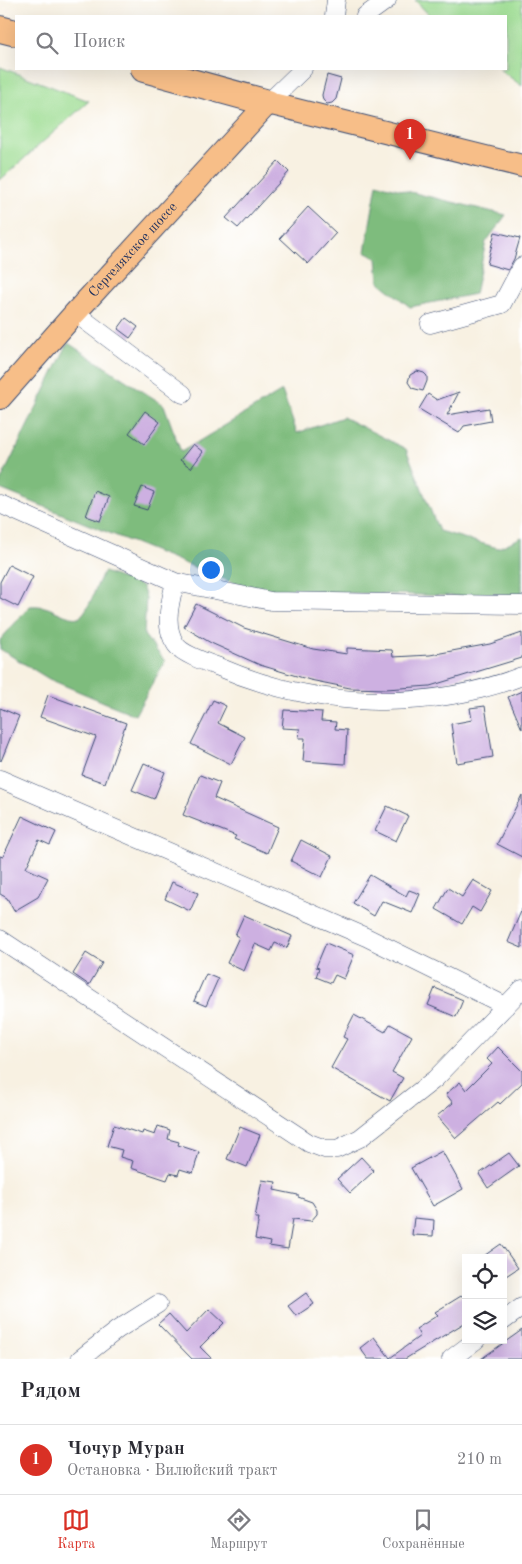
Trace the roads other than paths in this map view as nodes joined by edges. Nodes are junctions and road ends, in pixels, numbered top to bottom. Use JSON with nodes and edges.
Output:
{"nodes":[{"id":1,"x":336,"y":0,"type":"edge"},
{"id":2,"x":387,"y":0,"type":"edge"},
{"id":3,"x":334,"y":15,"type":"edge"},
{"id":4,"x":366,"y":15,"type":"edge"},
{"id":5,"x":0,"y":29,"type":"edge"},
{"id":6,"x":15,"y":33,"type":"edge"},
{"id":7,"x":148,"y":70,"type":"edge"},
{"id":8,"x":302,"y":70,"type":"edge"},
{"id":9,"x":268,"y":103,"type":"junction"},
{"id":10,"x":522,"y":166,"type":"edge"},
{"id":11,"x":522,"y":266,"type":"edge"},
{"id":12,"x":75,"y":312,"type":"junction"},
{"id":13,"x":430,"y":324,"type":"dead end"},
{"id":14,"x":182,"y":394,"type":"dead end"},
{"id":15,"x":0,"y":398,"type":"edge"},
{"id":16,"x":0,"y":504,"type":"edge"},
{"id":17,"x":175,"y":582,"type":"junction"},
{"id":18,"x":522,"y":605,"type":"edge"},
{"id":19,"x":522,"y":676,"type":"edge"},
{"id":20,"x":0,"y":779,"type":"edge"},
{"id":21,"x":0,"y":939,"type":"edge"},
{"id":22,"x":522,"y":989,"type":"edge"},
{"id":23,"x":506,"y":1006,"type":"junction"},
{"id":24,"x":158,"y":1304,"type":"dead end"},
{"id":25,"x":522,"y":1307,"type":"edge"},
{"id":26,"x":507,"y":1318,"type":"edge"},
{"id":27,"x":471,"y":1344,"type":"edge"},
{"id":28,"x":80,"y":1359,"type":"edge"},
{"id":29,"x":450,"y":1359,"type":"edge"}],
"edges":[{"from":1,"to":3,"type":"street"},
{"from":2,"to":4,"type":"street"},
{"from":5,"to":6,"type":"highway"},
{"from":7,"to":9,"type":"highway"},
{"from":8,"to":9,"type":"street"},
{"from":9,"to":10,"type":"main road"},
{"from":9,"to":12,"type":"main road","name":"Сергеляхское шоссе"},
{"from":11,"to":13,"type":"street"},
{"from":12,"to":14,"type":"street"},
{"from":12,"to":15,"type":"main road","name":"Сергеляхское шоссе"},
{"from":16,"to":17,"type":"street"},
{"from":17,"to":18,"type":"street"},
{"from":17,"to":19,"type":"street"},
{"from":20,"to":23,"type":"street"},
{"from":21,"to":23,"type":"street"},
{"from":22,"to":23,"type":"street"},
{"from":24,"to":28,"type":"street"},
{"from":25,"to":26,"type":"street"},
{"from":27,"to":29,"type":"street"}]}
